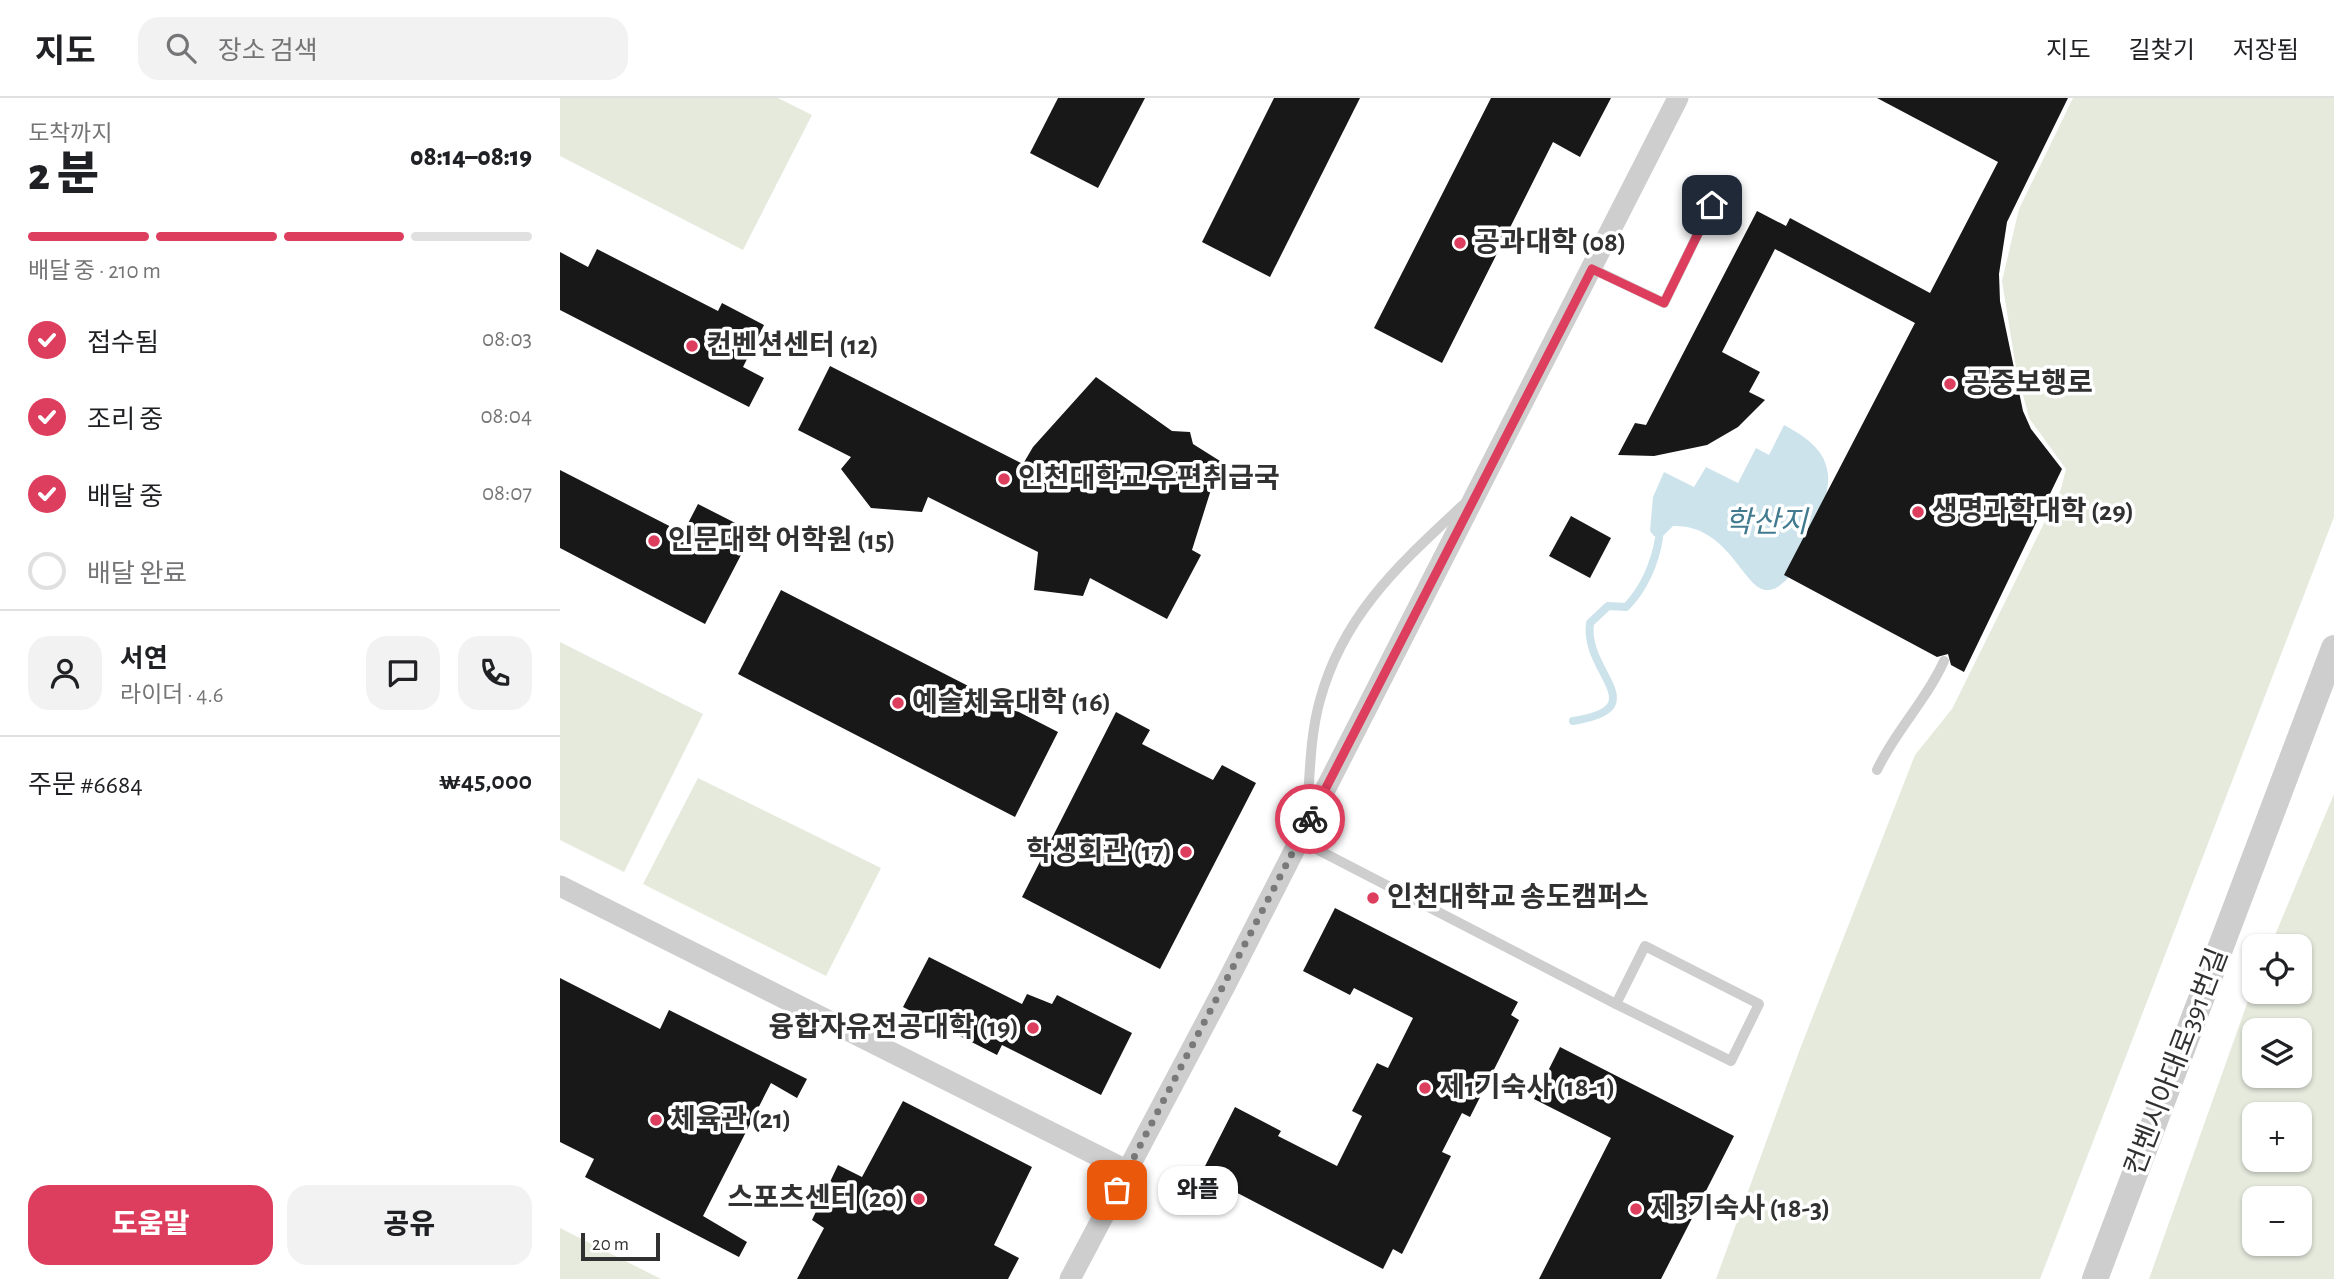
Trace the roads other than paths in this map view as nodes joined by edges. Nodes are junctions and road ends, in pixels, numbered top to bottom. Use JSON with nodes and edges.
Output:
{"nodes":[{"id":1,"x":1678,"y":98,"type":"edge"},
{"id":2,"x":1712,"y":205,"type":"dead end"},
{"id":3,"x":1592,"y":269,"type":"junction"},
{"id":4,"x":1479,"y":490,"type":"junction"},
{"id":5,"x":2334,"y":648,"type":"edge"},
{"id":6,"x":1944,"y":662,"type":"dead end"},
{"id":7,"x":1877,"y":771,"type":"dead end"},
{"id":8,"x":1302,"y":834,"type":"junction"},
{"id":9,"x":560,"y":886,"type":"edge"},
{"id":10,"x":1616,"y":1004,"type":"junction"},
{"id":11,"x":1128,"y":1171,"type":"junction"},
{"id":12,"x":1070,"y":1279,"type":"edge"},
{"id":13,"x":2095,"y":1279,"type":"edge"}],
"edges":[{"from":1,"to":3,"type":"street"},
{"from":2,"to":3,"type":"lane"},
{"from":3,"to":4,"type":"street"},
{"from":4,"to":8,"type":"street"},
{"from":4,"to":8,"type":"lane"},
{"from":5,"to":13,"type":"street","name":"컨벤시아대로391번길"},
{"from":6,"to":7,"type":"lane"},
{"from":8,"to":10,"type":"lane"},
{"from":8,"to":11,"type":"street"},
{"from":9,"to":11,"type":"street"},
{"from":10,"to":10,"type":"lane"},
{"from":11,"to":12,"type":"street"}]}
